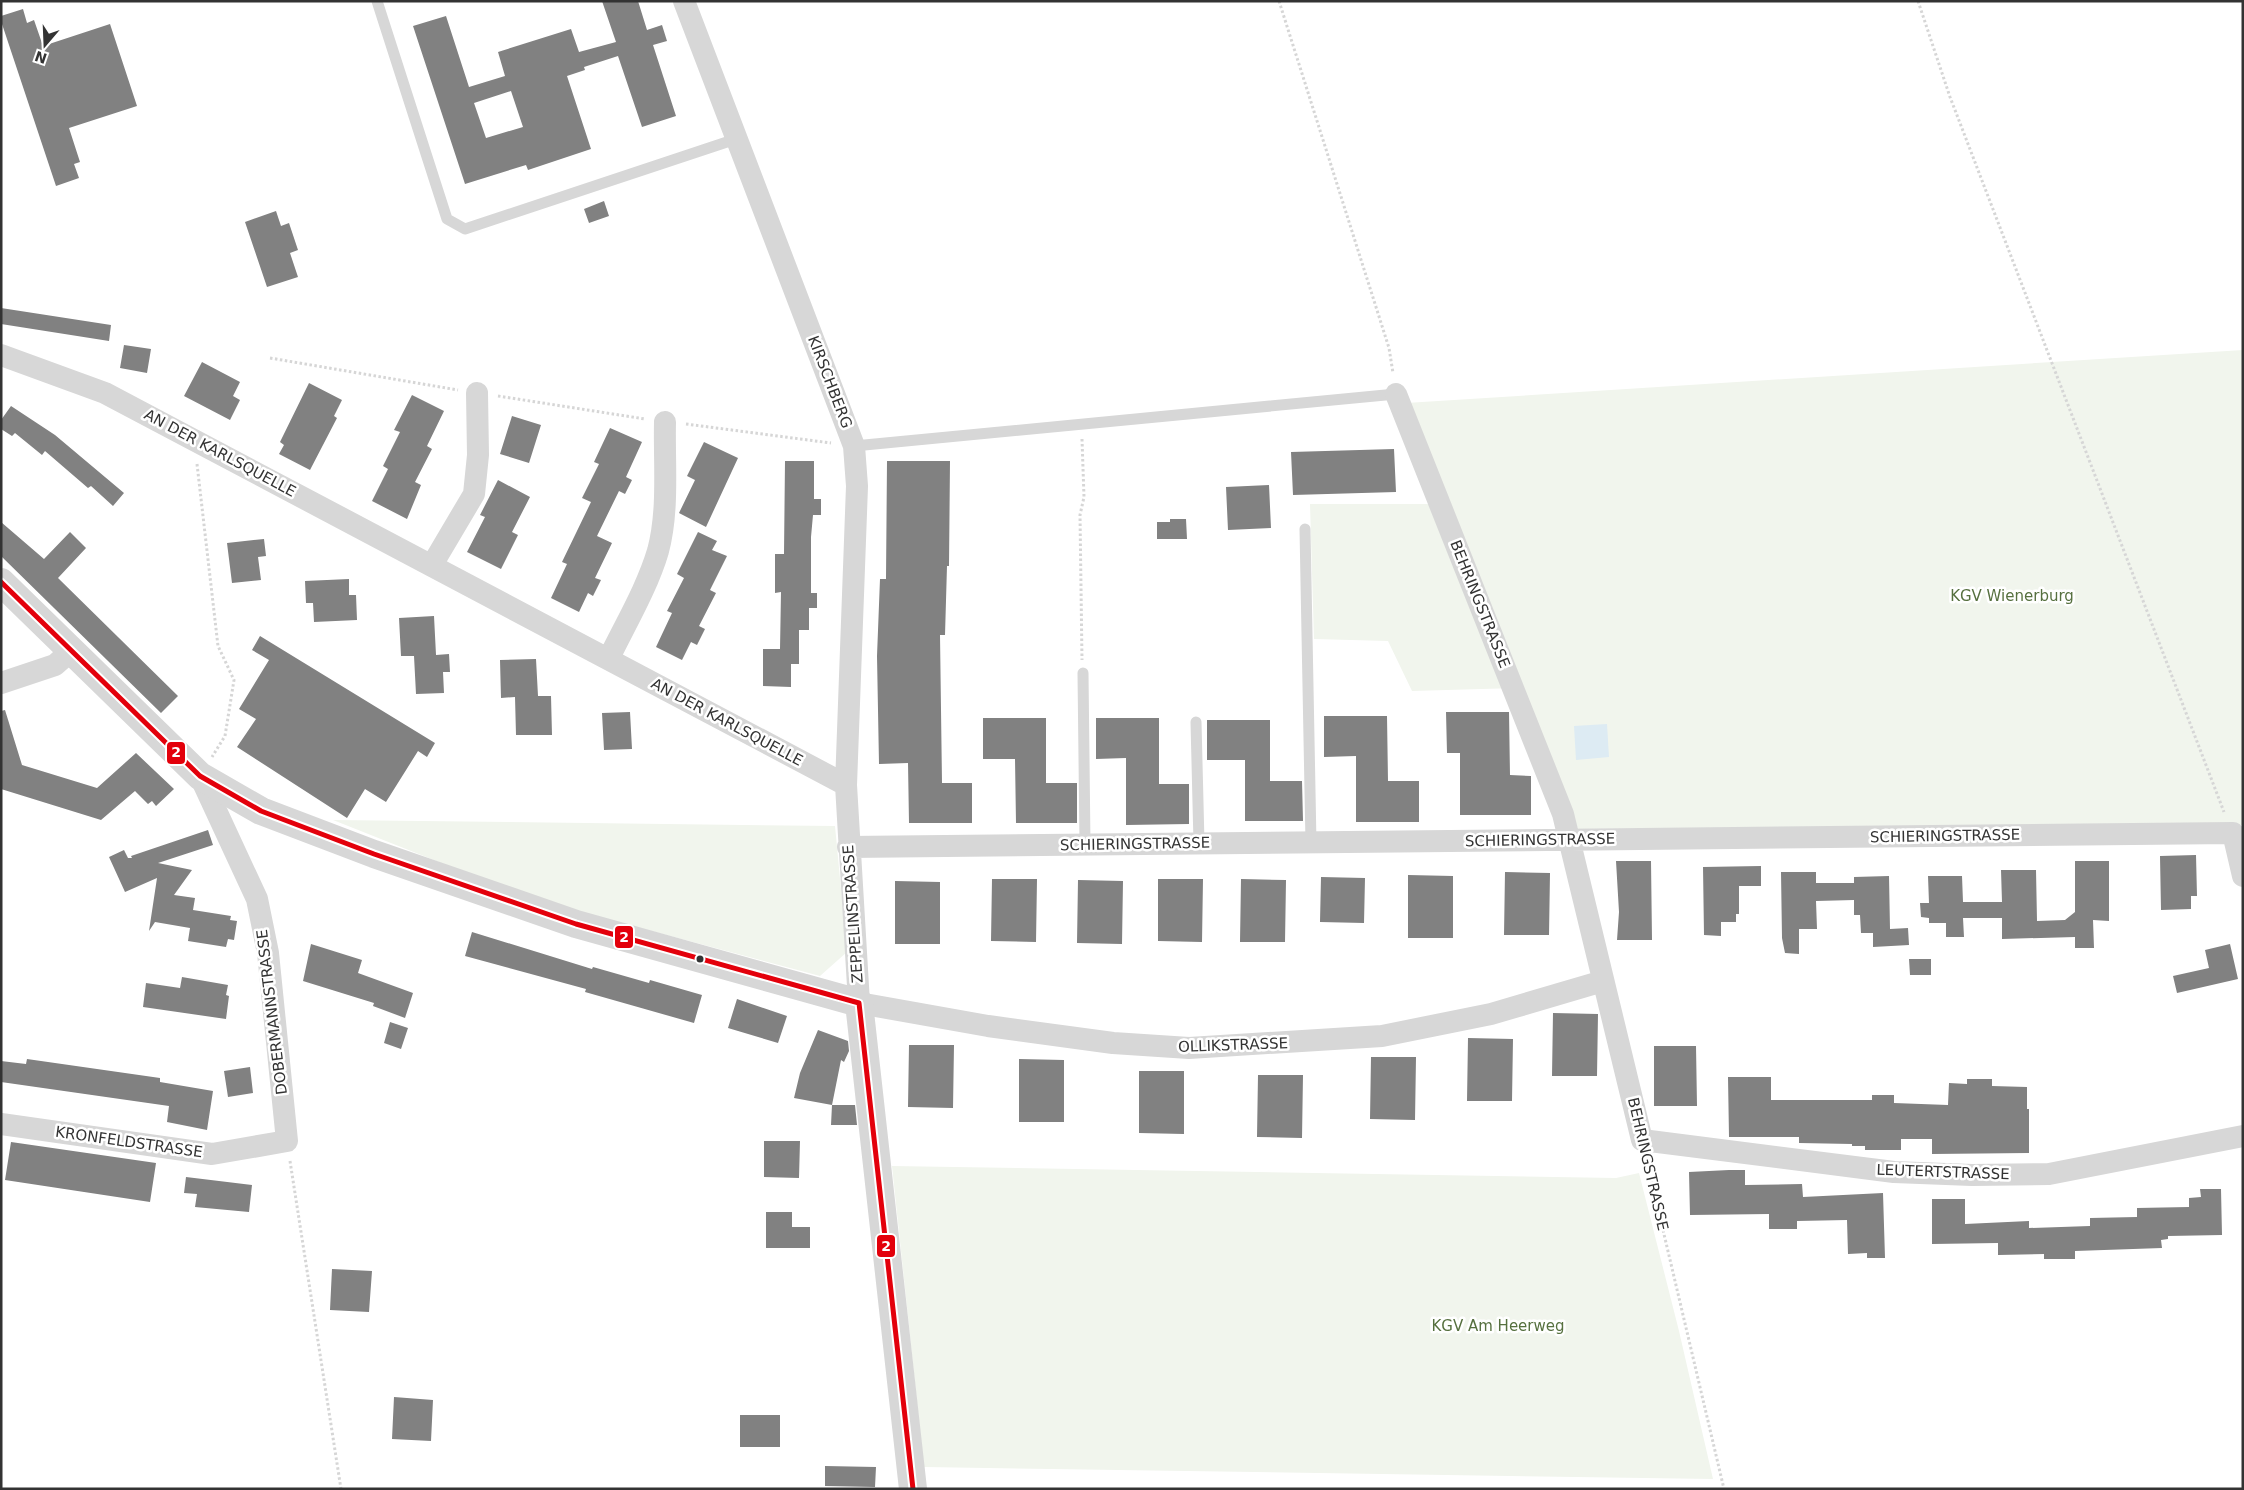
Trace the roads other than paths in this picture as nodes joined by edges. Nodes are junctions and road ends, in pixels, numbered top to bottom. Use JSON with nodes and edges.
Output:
{"nodes":[{"id":1,"x":376,"y":1,"type":"edge"},
{"id":2,"x":684,"y":1,"type":"edge"},
{"id":3,"x":736,"y":139,"type":"junction"},
{"id":4,"x":1,"y":355,"type":"edge"},
{"id":5,"x":477,"y":393,"type":"road end"},
{"id":6,"x":1396,"y":394,"type":"joint"},
{"id":7,"x":665,"y":422,"type":"road end"},
{"id":8,"x":854,"y":446,"type":"junction"},
{"id":9,"x":1305,"y":528,"type":"dead end"},
{"id":10,"x":432,"y":565,"type":"junction"},
{"id":11,"x":1,"y":582,"type":"edge"},
{"id":12,"x":72,"y":650,"type":"junction"},
{"id":13,"x":609,"y":658,"type":"junction"},
{"id":14,"x":1083,"y":673,"type":"road end"},
{"id":15,"x":1,"y":683,"type":"edge"},
{"id":16,"x":1196,"y":722,"type":"dead end"},
{"id":17,"x":200,"y":776,"type":"junction"},
{"id":18,"x":846,"y":785,"type":"junction"},
{"id":19,"x":1569,"y":840,"type":"junction"},
{"id":20,"x":1199,"y":843,"type":"junction"},
{"id":21,"x":1311,"y":843,"type":"junction"},
{"id":22,"x":1085,"y":844,"type":"junction"},
{"id":23,"x":848,"y":848,"type":"junction"},
{"id":24,"x":2243,"y":876,"type":"edge"},
{"id":25,"x":1603,"y":981,"type":"junction"},
{"id":26,"x":859,"y":1003,"type":"junction"},
{"id":27,"x":1,"y":1124,"type":"edge"},
{"id":28,"x":2243,"y":1136,"type":"edge"},
{"id":29,"x":1642,"y":1140,"type":"joint"},
{"id":30,"x":287,"y":1141,"type":"joint"},
{"id":31,"x":913,"y":1489,"type":"edge"}],
"edges":[{"from":1,"to":3,"type":"lane"},
{"from":2,"to":3,"type":"street","name":"KIRSCHBERG"},
{"from":3,"to":8,"type":"street","name":"KIRSCHBERG"},
{"from":4,"to":10,"type":"street","name":"AN DER KARLSQUELLE"},
{"from":5,"to":10,"type":"street"},
{"from":6,"to":8,"type":"lane"},
{"from":6,"to":19,"type":"street","name":"BEHRINGSTRASSE"},
{"from":7,"to":13,"type":"street"},
{"from":8,"to":18,"type":"street","name":"KIRSCHBERG"},
{"from":9,"to":21,"type":"lane"},
{"from":10,"to":13,"type":"street","name":"AN DER KARLSQUELLE"},
{"from":11,"to":12,"type":"street"},
{"from":12,"to":15,"type":"street"},
{"from":12,"to":17,"type":"street"},
{"from":13,"to":18,"type":"street","name":"AN DER KARLSQUELLE"},
{"from":14,"to":22,"type":"lane"},
{"from":16,"to":20,"type":"lane"},
{"from":17,"to":26,"type":"street"},
{"from":17,"to":30,"type":"street","name":"DOBERMANNSTRASSE"},
{"from":18,"to":23,"type":"street","name":"ZEPPELINSTRASSE"},
{"from":19,"to":21,"type":"street","name":"SCHIERINGSTRASSE"},
{"from":19,"to":24,"type":"street","name":"SCHIERINGSTRASSE"},
{"from":19,"to":25,"type":"street","name":"BEHRINGSTRASSE"},
{"from":20,"to":21,"type":"street","name":"SCHIERINGSTRASSE"},
{"from":20,"to":22,"type":"street","name":"SCHIERINGSTRASSE"},
{"from":22,"to":23,"type":"street","name":"SCHIERINGSTRASSE"},
{"from":23,"to":26,"type":"street","name":"ZEPPELINSTRASSE"},
{"from":25,"to":26,"type":"street","name":"OLLIKSTRASSE"},
{"from":25,"to":29,"type":"street","name":"BEHRINGSTRASSE"},
{"from":26,"to":31,"type":"street","name":"ZEPPELINSTRASSE"},
{"from":27,"to":30,"type":"street","name":"KRONFELDSTRASSE"},
{"from":28,"to":29,"type":"street","name":"LEUTERTSTRASSE"}]}
